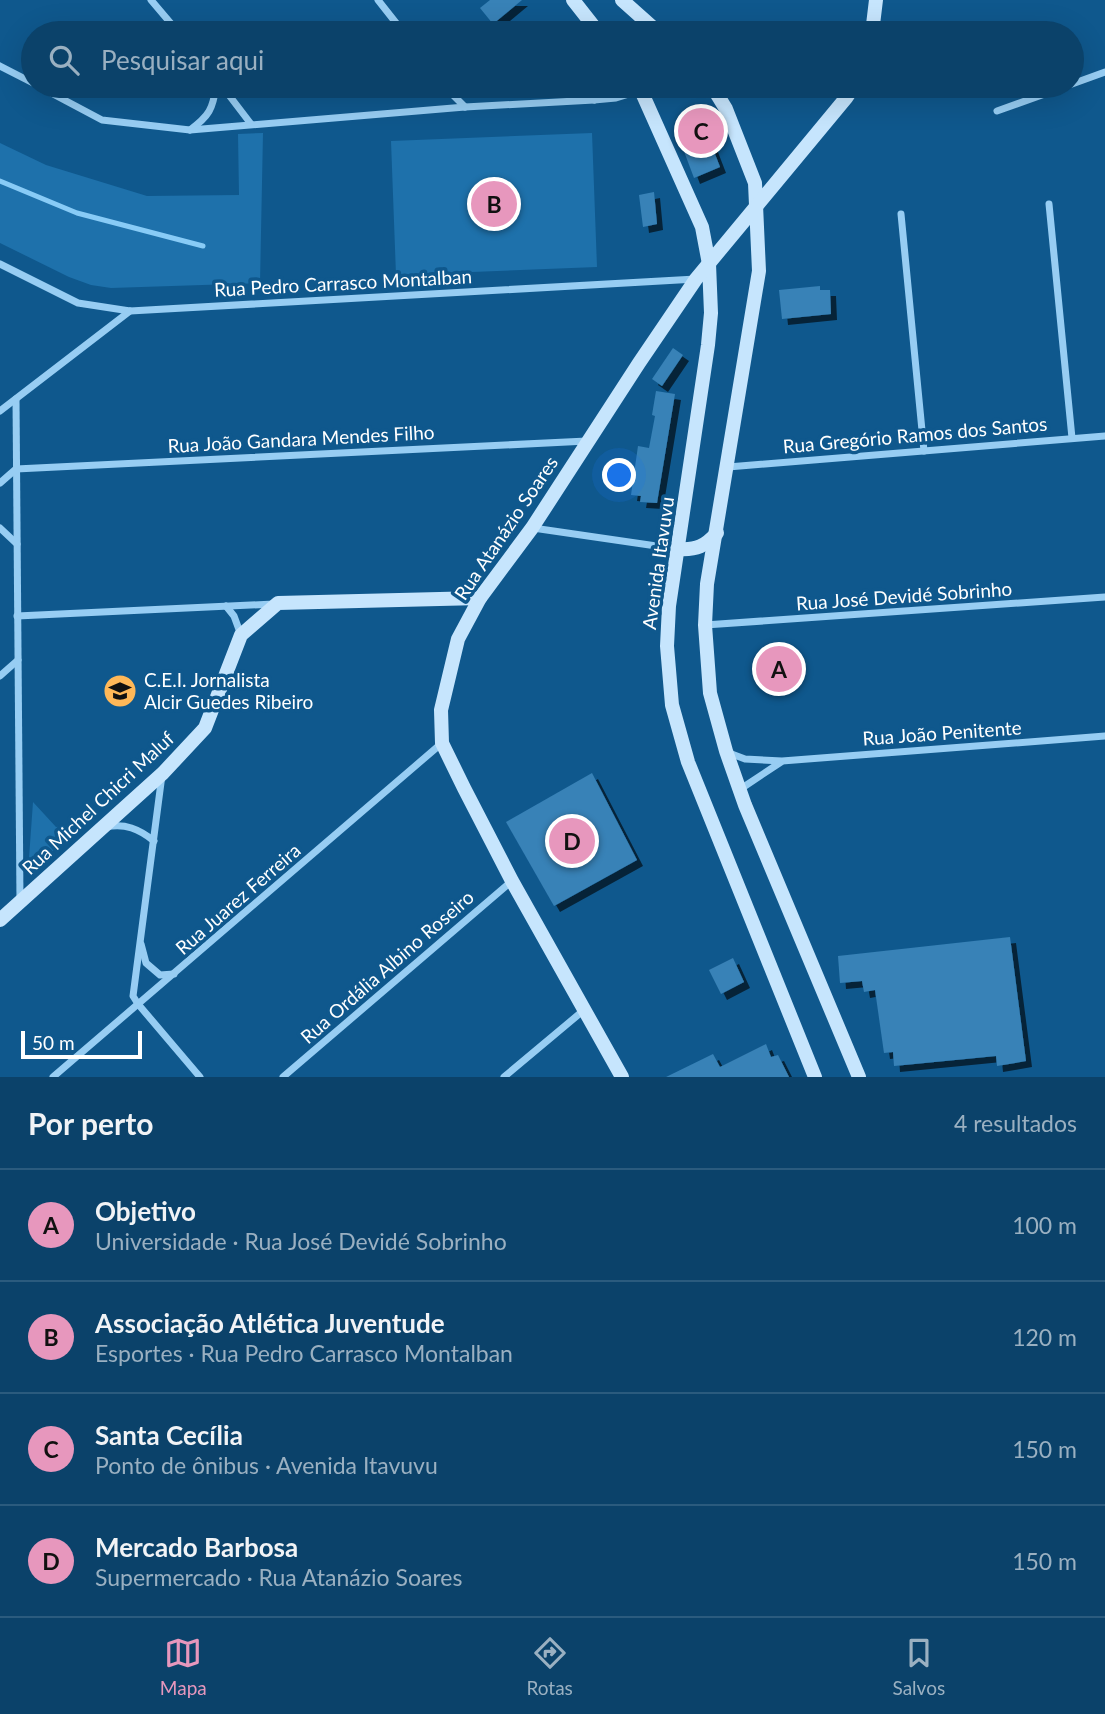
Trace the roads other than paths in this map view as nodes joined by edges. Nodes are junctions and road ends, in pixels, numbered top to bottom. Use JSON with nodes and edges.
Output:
{"nodes":[{"id":1,"x":151,"y":0,"type":"edge"},
{"id":2,"x":378,"y":0,"type":"edge"},
{"id":3,"x":573,"y":0,"type":"edge"},
{"id":4,"x":622,"y":0,"type":"edge"},
{"id":5,"x":876,"y":0,"type":"edge"},
{"id":6,"x":169,"y":21,"type":"edge"},
{"id":7,"x":395,"y":21,"type":"edge"},
{"id":8,"x":590,"y":21,"type":"edge"},
{"id":9,"x":646,"y":21,"type":"edge"},
{"id":10,"x":873,"y":21,"type":"edge"},
{"id":11,"x":0,"y":66,"type":"edge"},
{"id":12,"x":1105,"y":72,"type":"edge"},
{"id":13,"x":21,"y":77,"type":"edge"},
{"id":14,"x":1084,"y":80,"type":"edge"},
{"id":15,"x":61,"y":98,"type":"edge"},
{"id":16,"x":214,"y":98,"type":"edge"},
{"id":17,"x":231,"y":98,"type":"edge"},
{"id":18,"x":456,"y":98,"type":"edge"},
{"id":19,"x":616,"y":98,"type":"edge"},
{"id":20,"x":644,"y":98,"type":"edge"},
{"id":21,"x":719,"y":98,"type":"edge"},
{"id":22,"x":846,"y":98,"type":"edge"},
{"id":23,"x":1034,"y":98,"type":"edge"},
{"id":24,"x":594,"y":100,"type":"joint"},
{"id":25,"x":465,"y":107,"type":"junction"},
{"id":26,"x":997,"y":111,"type":"dead end"},
{"id":27,"x":251,"y":124,"type":"junction"},
{"id":28,"x":190,"y":130,"type":"junction"},
{"id":29,"x":1048,"y":204,"type":"dead end"},
{"id":30,"x":756,"y":206,"type":"junction"},
{"id":31,"x":901,"y":214,"type":"dead end"},
{"id":32,"x":0,"y":264,"type":"edge"},
{"id":33,"x":709,"y":264,"type":"junction"},
{"id":34,"x":696,"y":279,"type":"junction"},
{"id":35,"x":130,"y":311,"type":"junction"},
{"id":36,"x":16,"y":398,"type":"junction"},
{"id":37,"x":0,"y":411,"type":"edge"},
{"id":38,"x":1105,"y":436,"type":"edge"},
{"id":39,"x":1072,"y":438,"type":"junction"},
{"id":40,"x":588,"y":441,"type":"junction"},
{"id":41,"x":924,"y":451,"type":"junction"},
{"id":42,"x":728,"y":467,"type":"junction"},
{"id":43,"x":16,"y":469,"type":"junction"},
{"id":44,"x":0,"y":483,"type":"edge"},
{"id":45,"x":0,"y":528,"type":"edge"},
{"id":46,"x":532,"y":528,"type":"junction"},
{"id":47,"x":717,"y":533,"type":"junction"},
{"id":48,"x":17,"y":544,"type":"junction"},
{"id":49,"x":679,"y":549,"type":"junction"},
{"id":50,"x":480,"y":597,"type":"junction"},
{"id":51,"x":1105,"y":597,"type":"edge"},
{"id":52,"x":278,"y":603,"type":"junction"},
{"id":53,"x":226,"y":606,"type":"junction"},
{"id":54,"x":17,"y":616,"type":"junction"},
{"id":55,"x":705,"y":625,"type":"junction"},
{"id":56,"x":241,"y":635,"type":"junction"},
{"id":57,"x":18,"y":660,"type":"junction"},
{"id":58,"x":0,"y":676,"type":"edge"},
{"id":59,"x":1105,"y":736,"type":"edge"},
{"id":60,"x":442,"y":743,"type":"junction"},
{"id":61,"x":726,"y":751,"type":"junction"},
{"id":62,"x":782,"y":761,"type":"junction"},
{"id":63,"x":163,"y":773,"type":"junction"},
{"id":64,"x":739,"y":790,"type":"junction"},
{"id":65,"x":102,"y":828,"type":"junction"},
{"id":66,"x":154,"y":841,"type":"junction"},
{"id":67,"x":512,"y":881,"type":"junction"},
{"id":68,"x":20,"y":903,"type":"junction"},
{"id":69,"x":0,"y":920,"type":"edge"},
{"id":70,"x":140,"y":940,"type":"junction"},
{"id":71,"x":174,"y":974,"type":"junction"},
{"id":72,"x":138,"y":1004,"type":"junction"},
{"id":73,"x":584,"y":1010,"type":"junction"},
{"id":74,"x":53,"y":1077,"type":"edge"},
{"id":75,"x":200,"y":1077,"type":"edge"},
{"id":76,"x":284,"y":1077,"type":"edge"},
{"id":77,"x":505,"y":1077,"type":"edge"},
{"id":78,"x":622,"y":1077,"type":"edge"},
{"id":79,"x":815,"y":1077,"type":"edge"},
{"id":80,"x":859,"y":1077,"type":"edge"}],
"edges":[{"from":1,"to":6,"type":"street"},
{"from":2,"to":7,"type":"street"},
{"from":3,"to":8,"type":"main road"},
{"from":4,"to":9,"type":"main road"},
{"from":5,"to":10,"type":"main road"},
{"from":11,"to":13,"type":"street"},
{"from":12,"to":14,"type":"street"},
{"from":15,"to":28,"type":"street"},
{"from":16,"to":28,"type":"street"},
{"from":17,"to":27,"type":"street"},
{"from":18,"to":25,"type":"street"},
{"from":19,"to":24,"type":"street"},
{"from":20,"to":33,"type":"main road","name":"Avenida Itavuvu"},
{"from":21,"to":30,"type":"main road"},
{"from":22,"to":30,"type":"main road","name":"Rua Atanázio Soares"},
{"from":23,"to":26,"type":"street"},
{"from":24,"to":25,"type":"street"},
{"from":25,"to":27,"type":"street"},
{"from":27,"to":28,"type":"street"},
{"from":29,"to":39,"type":"street"},
{"from":30,"to":33,"type":"main road","name":"Rua Atanázio Soares"},
{"from":30,"to":42,"type":"main road"},
{"from":31,"to":41,"type":"street"},
{"from":32,"to":35,"type":"street","name":"Rua Pedro Carrasco Montalban"},
{"from":33,"to":34,"type":"main road","name":"Rua Atanázio Soares"},
{"from":33,"to":49,"type":"main road","name":"Avenida Itavuvu"},
{"from":34,"to":35,"type":"street","name":"Rua Pedro Carrasco Montalban"},
{"from":34,"to":40,"type":"main road","name":"Rua Atanázio Soares"},
{"from":35,"to":36,"type":"street"},
{"from":36,"to":37,"type":"street"},
{"from":36,"to":43,"type":"street"},
{"from":38,"to":39,"type":"street","name":"Rua Gregório Ramos dos Santos"},
{"from":39,"to":41,"type":"street","name":"Rua Gregório Ramos dos Santos"},
{"from":40,"to":43,"type":"street","name":"Rua João Gandara Mendes Filho"},
{"from":40,"to":46,"type":"main road","name":"Rua Atanázio Soares"},
{"from":41,"to":42,"type":"street","name":"Rua Gregório Ramos dos Santos"},
{"from":42,"to":47,"type":"main road"},
{"from":43,"to":44,"type":"street"},
{"from":43,"to":48,"type":"street"},
{"from":45,"to":48,"type":"street"},
{"from":46,"to":49,"type":"street"},
{"from":46,"to":50,"type":"main road","name":"Rua Atanázio Soares"},
{"from":47,"to":49,"type":"main road"},
{"from":47,"to":55,"type":"main road"},
{"from":48,"to":54,"type":"street"},
{"from":49,"to":79,"type":"main road","name":"Avenida Itavuvu"},
{"from":50,"to":52,"type":"main road"},
{"from":50,"to":60,"type":"main road","name":"Rua Atanázio Soares"},
{"from":51,"to":55,"type":"street","name":"Rua José Devidé Sobrinho"},
{"from":52,"to":53,"type":"street"},
{"from":52,"to":56,"type":"main road","name":"Rua Michel Chicri Maluf"},
{"from":53,"to":54,"type":"street"},
{"from":53,"to":56,"type":"street"},
{"from":54,"to":57,"type":"street"},
{"from":55,"to":61,"type":"main road"},
{"from":56,"to":63,"type":"main road","name":"Rua Michel Chicri Maluf"},
{"from":57,"to":58,"type":"street"},
{"from":57,"to":68,"type":"street"},
{"from":59,"to":62,"type":"street","name":"Rua João Penitente"},
{"from":60,"to":67,"type":"main road","name":"Rua Atanázio Soares"},
{"from":60,"to":71,"type":"street","name":"Rua Juarez Ferreira"},
{"from":61,"to":62,"type":"street","name":"Rua João Penitente"},
{"from":61,"to":64,"type":"main road"},
{"from":62,"to":64,"type":"street","name":"Rua João Penitente"},
{"from":63,"to":65,"type":"main road","name":"Rua Michel Chicri Maluf"},
{"from":63,"to":66,"type":"street"},
{"from":64,"to":80,"type":"main road"},
{"from":65,"to":66,"type":"street"},
{"from":65,"to":68,"type":"main road","name":"Rua Michel Chicri Maluf"},
{"from":66,"to":70,"type":"street"},
{"from":67,"to":73,"type":"main road","name":"Rua Atanázio Soares"},
{"from":67,"to":76,"type":"street","name":"Rua Ordália Albino Roseiro"},
{"from":68,"to":69,"type":"main road","name":"Rua Michel Chicri Maluf"},
{"from":70,"to":71,"type":"street"},
{"from":70,"to":72,"type":"street"},
{"from":71,"to":72,"type":"street","name":"Rua Juarez Ferreira"},
{"from":72,"to":74,"type":"street","name":"Rua Juarez Ferreira"},
{"from":72,"to":75,"type":"street"},
{"from":73,"to":77,"type":"street"},
{"from":73,"to":78,"type":"main road","name":"Rua Atanázio Soares"}]}
